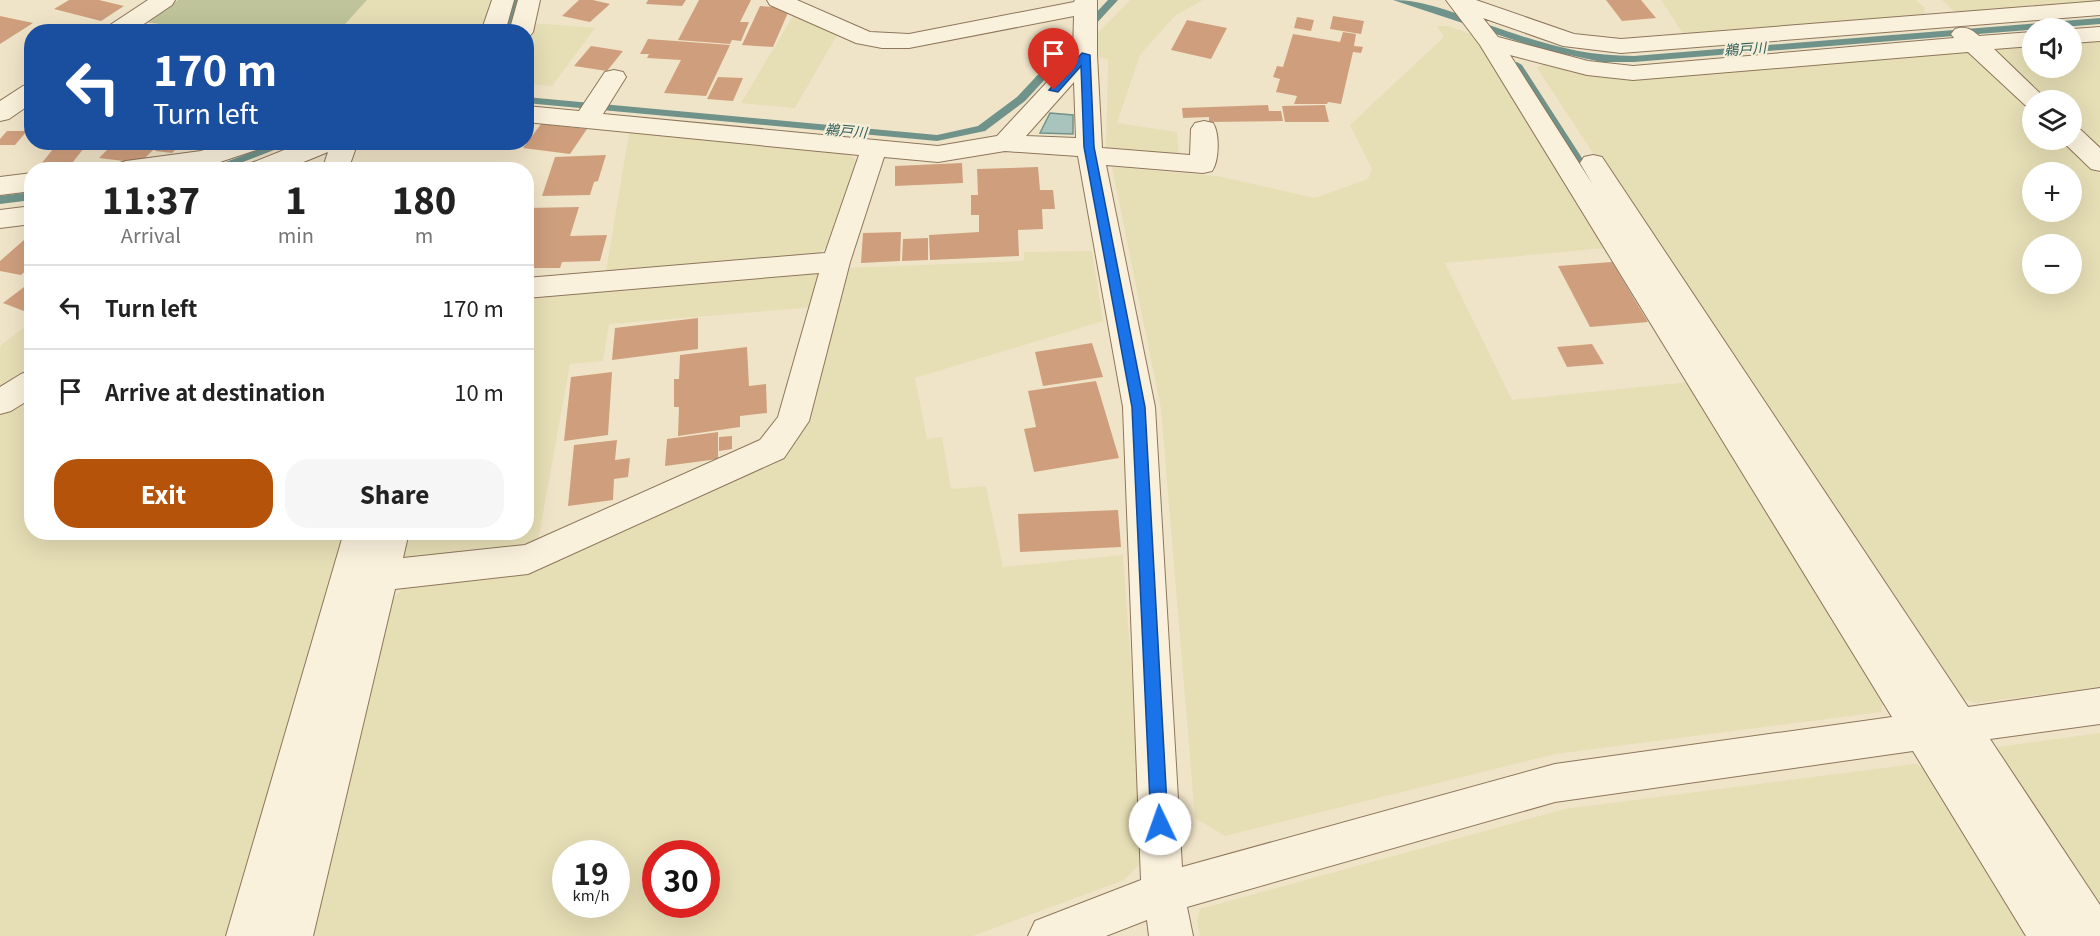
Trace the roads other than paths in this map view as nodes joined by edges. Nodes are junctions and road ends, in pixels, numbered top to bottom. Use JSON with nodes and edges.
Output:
{"nodes":[{"id":1,"x":164,"y":0,"type":"edge"},
{"id":2,"x":503,"y":0,"type":"edge"},
{"id":3,"x":529,"y":0,"type":"edge"},
{"id":4,"x":778,"y":0,"type":"edge"},
{"id":5,"x":1927,"y":0,"type":"edge"},
{"id":6,"x":1460,"y":2,"type":"edge"},
{"id":7,"x":2100,"y":8,"type":"edge"},
{"id":8,"x":1086,"y":23,"type":"edge"},
{"id":9,"x":127,"y":24,"type":"edge"},
{"id":10,"x":496,"y":24,"type":"edge"},
{"id":11,"x":523,"y":24,"type":"edge"},
{"id":12,"x":1961,"y":32,"type":"junction"},
{"id":13,"x":2100,"y":34,"type":"edge"},
{"id":14,"x":2082,"y":35,"type":"edge"},
{"id":15,"x":1487,"y":38,"type":"junction"},
{"id":16,"x":2022,"y":38,"type":"edge"},
{"id":17,"x":1521,"y":52,"type":"junction"},
{"id":18,"x":2023,"y":90,"type":"edge"},
{"id":19,"x":24,"y":96,"type":"edge"},
{"id":20,"x":0,"y":113,"type":"edge"},
{"id":21,"x":534,"y":113,"type":"edge"},
{"id":22,"x":1204,"y":129,"type":"dead end"},
{"id":23,"x":1005,"y":143,"type":"junction"},
{"id":24,"x":2082,"y":146,"type":"edge"},
{"id":25,"x":874,"y":149,"type":"junction"},
{"id":26,"x":230,"y":150,"type":"edge"},
{"id":27,"x":308,"y":150,"type":"edge"},
{"id":28,"x":1090,"y":151,"type":"junction"},
{"id":29,"x":183,"y":162,"type":"edge"},
{"id":30,"x":278,"y":162,"type":"edge"},
{"id":31,"x":2100,"y":163,"type":"edge"},
{"id":32,"x":24,"y":183,"type":"edge"},
{"id":33,"x":0,"y":186,"type":"edge"},
{"id":34,"x":24,"y":216,"type":"edge"},
{"id":35,"x":0,"y":219,"type":"edge"},
{"id":36,"x":836,"y":262,"type":"junction"},
{"id":37,"x":534,"y":287,"type":"edge"},
{"id":38,"x":24,"y":387,"type":"edge"},
{"id":39,"x":0,"y":402,"type":"edge"},
{"id":40,"x":359,"y":540,"type":"edge"},
{"id":41,"x":390,"y":540,"type":"edge"},
{"id":42,"x":381,"y":576,"type":"junction"},
{"id":43,"x":2100,"y":706,"type":"edge"},
{"id":44,"x":1940,"y":728,"type":"junction"},
{"id":45,"x":1163,"y":893,"type":"junction"},
{"id":46,"x":248,"y":936,"type":"edge"},
{"id":47,"x":291,"y":936,"type":"edge"},
{"id":48,"x":1050,"y":936,"type":"edge"},
{"id":49,"x":1172,"y":936,"type":"edge"},
{"id":50,"x":2051,"y":936,"type":"edge"},
{"id":51,"x":2095,"y":936,"type":"edge"}],
"edges":[{"from":1,"to":9,"type":"street"},
{"from":2,"to":10,"type":"street"},
{"from":3,"to":11,"type":"street"},
{"from":4,"to":8,"type":"street"},
{"from":5,"to":12,"type":"street"},
{"from":6,"to":12,"type":"street"},
{"from":6,"to":15,"type":"street"},
{"from":7,"to":12,"type":"street"},
{"from":8,"to":23,"type":"street"},
{"from":8,"to":28,"type":"street"},
{"from":12,"to":16,"type":"street"},
{"from":12,"to":17,"type":"street"},
{"from":12,"to":18,"type":"street"},
{"from":13,"to":14,"type":"street"},
{"from":15,"to":17,"type":"street"},
{"from":15,"to":44,"type":"street"},
{"from":17,"to":44,"type":"street"},
{"from":19,"to":20,"type":"street"},
{"from":21,"to":25,"type":"street"},
{"from":22,"to":28,"type":"street"},
{"from":23,"to":25,"type":"street"},
{"from":23,"to":28,"type":"street"},
{"from":24,"to":31,"type":"street"},
{"from":25,"to":36,"type":"street"},
{"from":26,"to":29,"type":"street"},
{"from":27,"to":30,"type":"street"},
{"from":28,"to":45,"type":"street"},
{"from":32,"to":33,"type":"street"},
{"from":34,"to":35,"type":"street"},
{"from":36,"to":37,"type":"street"},
{"from":36,"to":42,"type":"street"},
{"from":38,"to":39,"type":"street"},
{"from":40,"to":46,"type":"street"},
{"from":41,"to":42,"type":"street"},
{"from":42,"to":47,"type":"street"},
{"from":43,"to":44,"type":"street"},
{"from":44,"to":45,"type":"street"},
{"from":44,"to":50,"type":"street"},
{"from":44,"to":51,"type":"street"},
{"from":45,"to":48,"type":"street"},
{"from":45,"to":49,"type":"street"}]}
